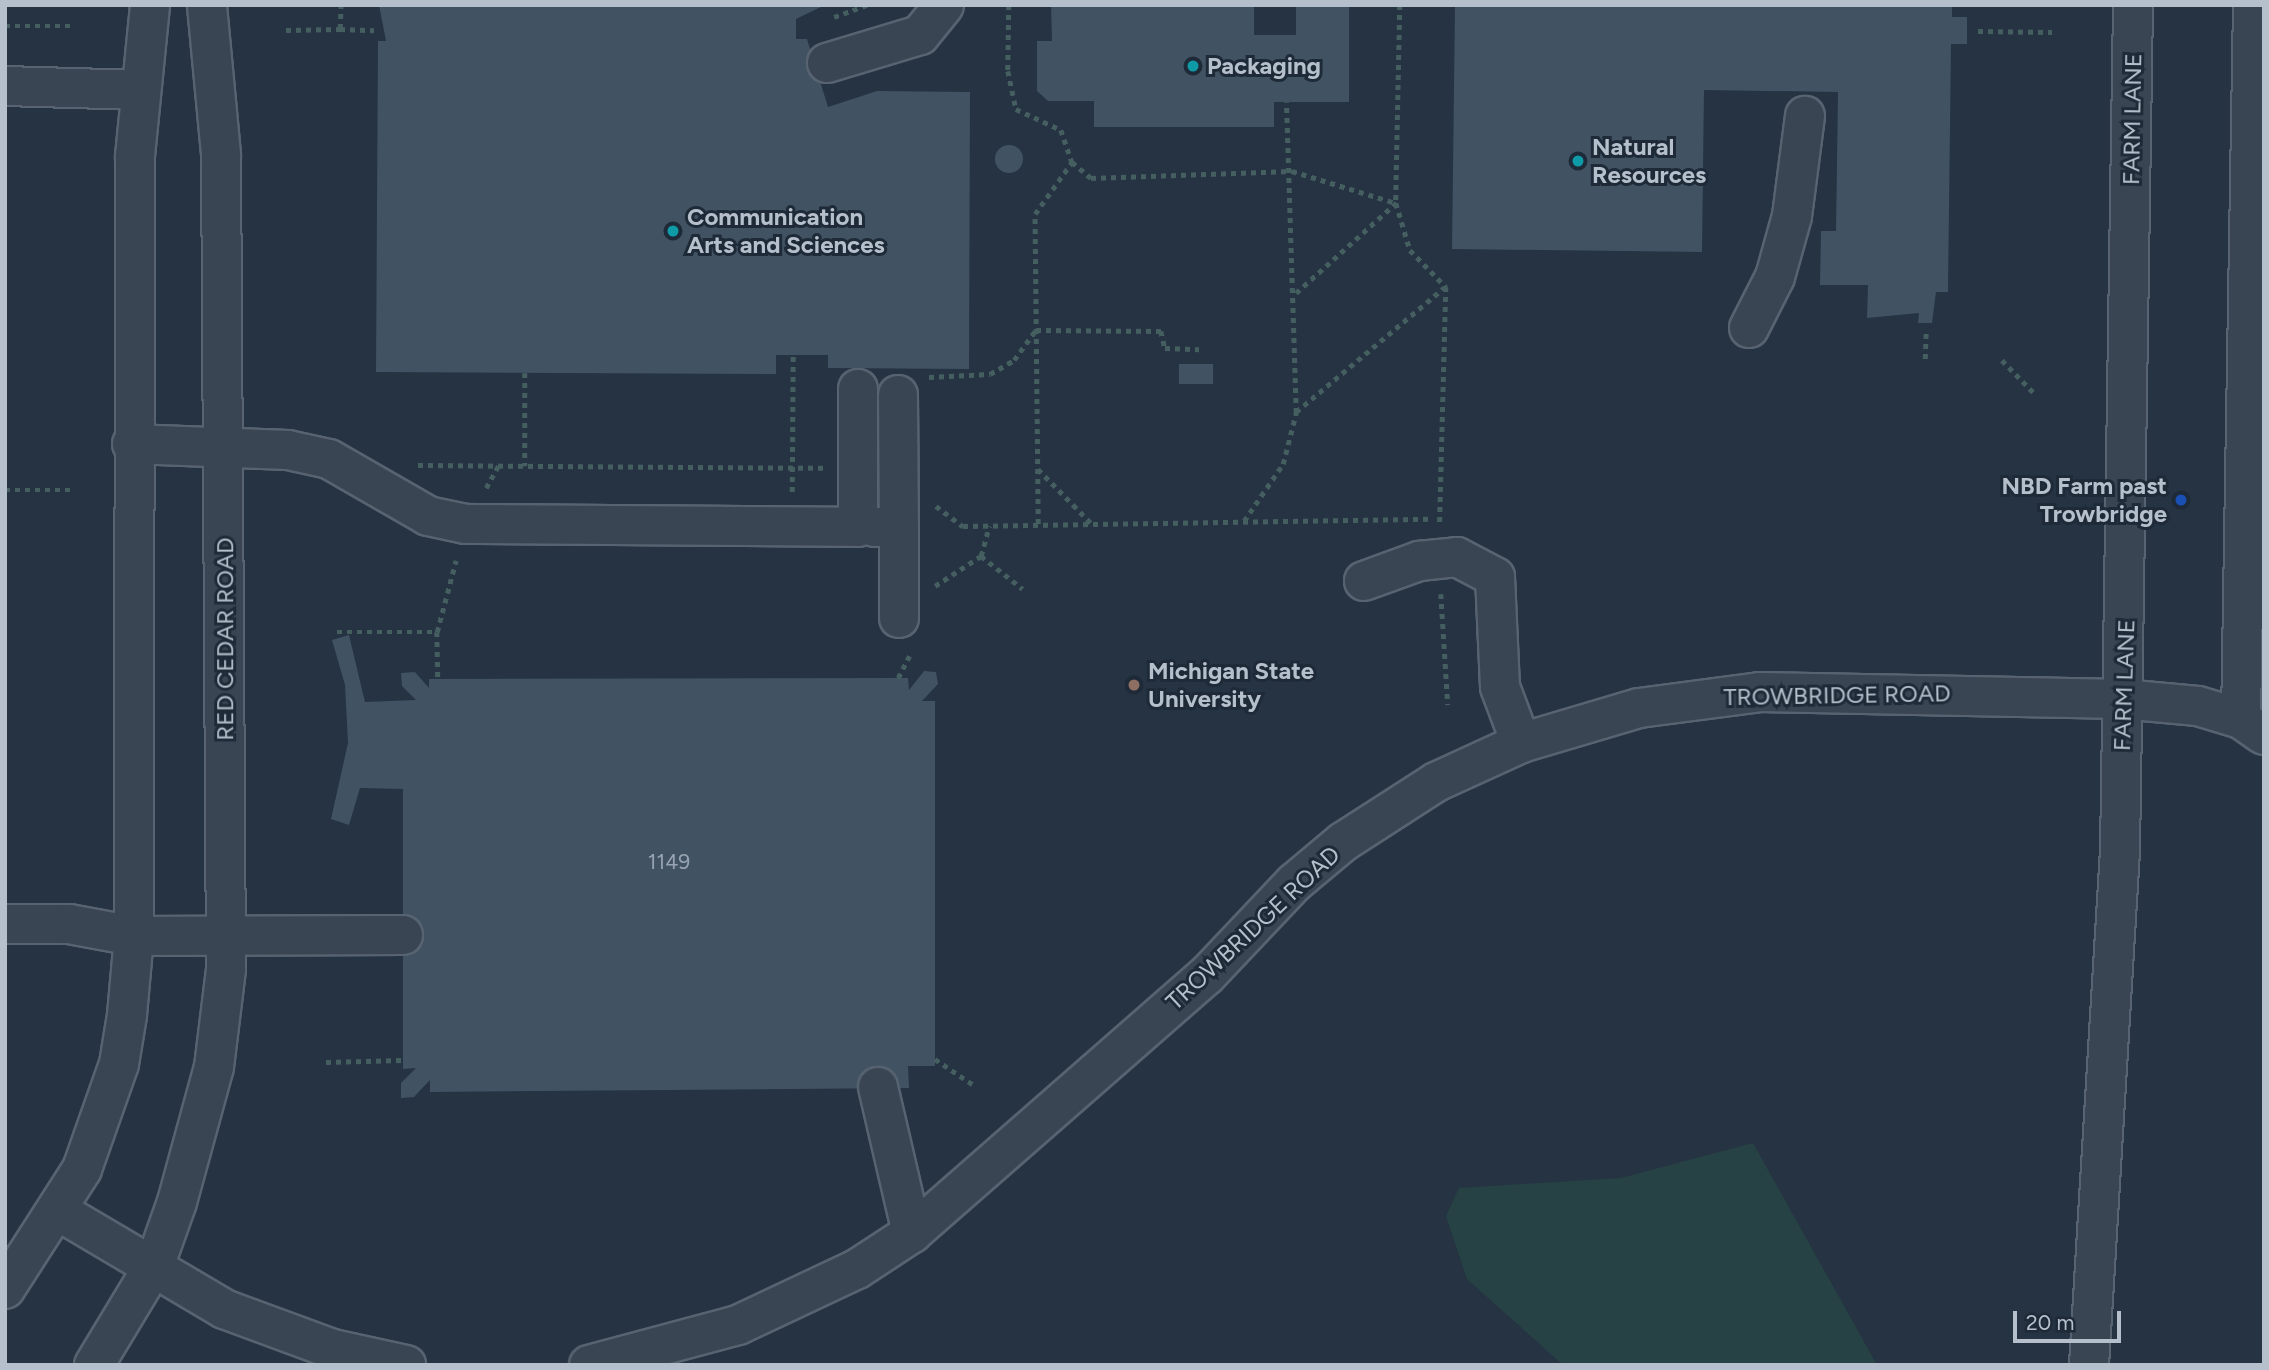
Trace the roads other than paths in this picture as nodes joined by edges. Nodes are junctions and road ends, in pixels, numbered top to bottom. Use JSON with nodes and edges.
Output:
{"nodes":[{"id":1,"x":150,"y":5,"type":"edge"},
{"id":2,"x":207,"y":5,"type":"edge"},
{"id":3,"x":944,"y":5,"type":"edge"},
{"id":4,"x":2133,"y":5,"type":"edge"},
{"id":5,"x":2253,"y":5,"type":"edge"},
{"id":6,"x":827,"y":63,"type":"dead end"},
{"id":7,"x":5,"y":86,"type":"edge"},
{"id":8,"x":140,"y":90,"type":"junction"},
{"id":9,"x":1805,"y":116,"type":"dead end"},
{"id":10,"x":1749,"y":328,"type":"dead end"},
{"id":11,"x":858,"y":388,"type":"dead end"},
{"id":12,"x":913,"y":392,"type":"road end"},
{"id":13,"x":132,"y":444,"type":"junction"},
{"id":14,"x":223,"y":445,"type":"junction"},
{"id":15,"x":858,"y":527,"type":"junction"},
{"id":16,"x":899,"y":527,"type":"junction"},
{"id":17,"x":1364,"y":581,"type":"dead end"},
{"id":18,"x":899,"y":618,"type":"dead end"},
{"id":19,"x":2122,"y":699,"type":"junction"},
{"id":20,"x":2253,"y":727,"type":"edge"},
{"id":21,"x":1521,"y":743,"type":"junction"},
{"id":22,"x":5,"y":924,"type":"edge"},
{"id":23,"x":402,"y":935,"type":"dead end"},
{"id":24,"x":134,"y":936,"type":"junction"},
{"id":25,"x":227,"y":936,"type":"junction"},
{"id":26,"x":878,"y":1087,"type":"dead end"},
{"id":27,"x":60,"y":1212,"type":"junction"},
{"id":28,"x":912,"y":1233,"type":"junction"},
{"id":29,"x":155,"y":1264,"type":"junction"},
{"id":30,"x":5,"y":1290,"type":"edge"},
{"id":31,"x":94,"y":1365,"type":"edge"},
{"id":32,"x":406,"y":1365,"type":"edge"},
{"id":33,"x":589,"y":1365,"type":"edge"},
{"id":34,"x":2089,"y":1365,"type":"edge"}],
"edges":[{"from":1,"to":8,"type":"street"},
{"from":2,"to":14,"type":"street","name":"RED CEDAR ROAD"},
{"from":3,"to":6,"type":"street"},
{"from":4,"to":19,"type":"street","name":"FARM LANE"},
{"from":5,"to":20,"type":"street"},
{"from":7,"to":8,"type":"street"},
{"from":8,"to":13,"type":"street"},
{"from":9,"to":10,"type":"street"},
{"from":11,"to":15,"type":"street"},
{"from":12,"to":16,"type":"street"},
{"from":13,"to":14,"type":"street"},
{"from":13,"to":24,"type":"street"},
{"from":14,"to":15,"type":"street"},
{"from":14,"to":25,"type":"street","name":"RED CEDAR ROAD"},
{"from":15,"to":16,"type":"street"},
{"from":16,"to":18,"type":"street"},
{"from":17,"to":21,"type":"street"},
{"from":19,"to":20,"type":"street","name":"TROWBRIDGE ROAD"},
{"from":19,"to":21,"type":"street","name":"TROWBRIDGE ROAD"},
{"from":19,"to":34,"type":"street","name":"FARM LANE"},
{"from":21,"to":28,"type":"street","name":"TROWBRIDGE ROAD"},
{"from":22,"to":24,"type":"street"},
{"from":23,"to":25,"type":"street"},
{"from":24,"to":25,"type":"street"},
{"from":24,"to":27,"type":"street"},
{"from":25,"to":29,"type":"street","name":"RED CEDAR ROAD"},
{"from":26,"to":28,"type":"street"},
{"from":27,"to":29,"type":"street"},
{"from":27,"to":30,"type":"street"},
{"from":28,"to":33,"type":"street","name":"TROWBRIDGE ROAD"},
{"from":29,"to":31,"type":"street"},
{"from":29,"to":32,"type":"street"}]}
